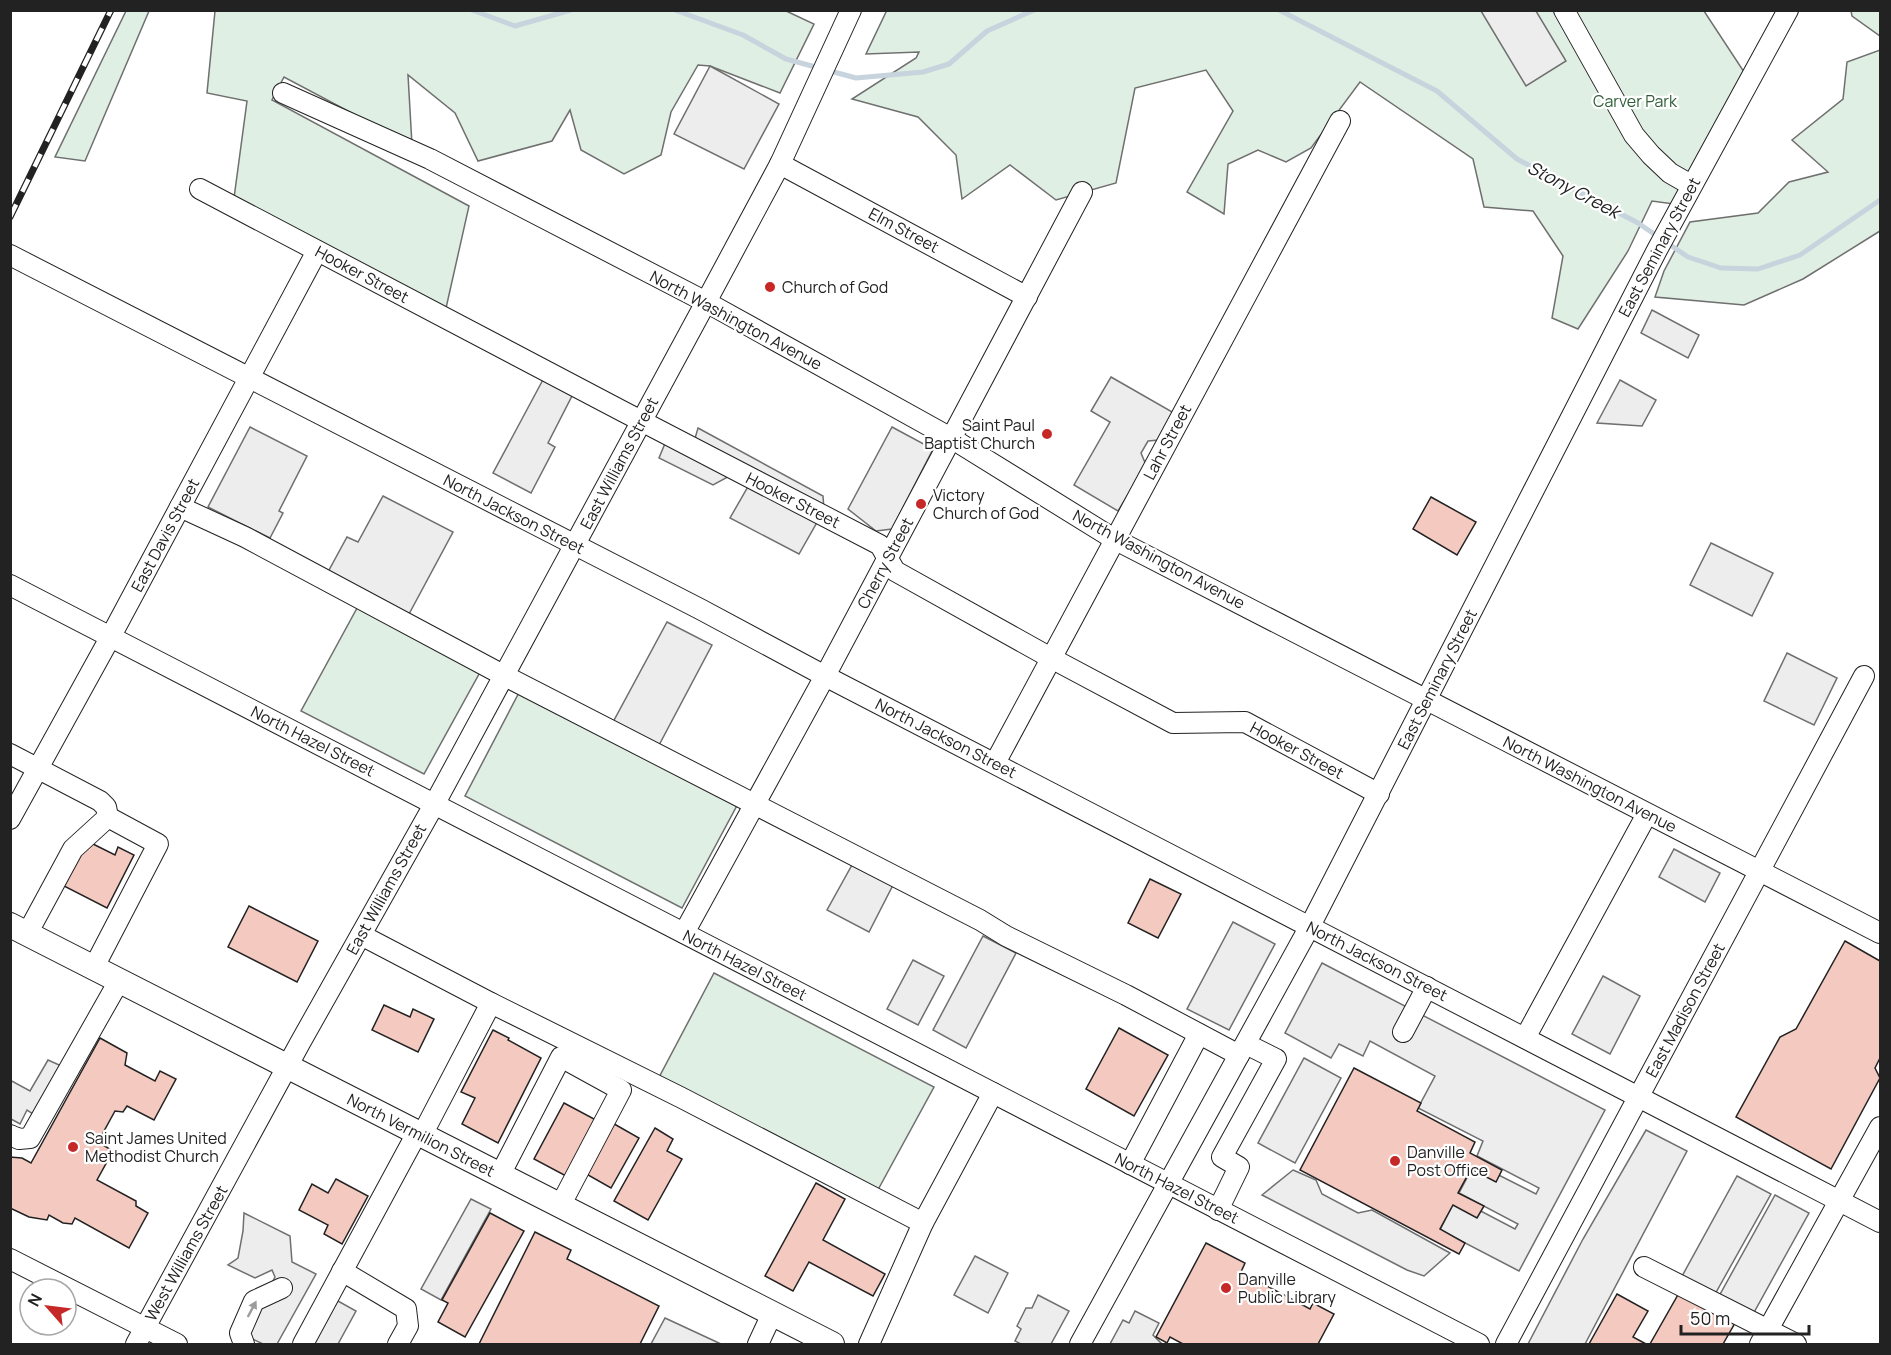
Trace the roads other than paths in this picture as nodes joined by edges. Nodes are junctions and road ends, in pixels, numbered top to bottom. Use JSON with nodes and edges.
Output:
{"nodes":[{"id":1,"x":851,"y":10,"type":"edge"},
{"id":2,"x":1564,"y":10,"type":"edge"},
{"id":3,"x":1788,"y":10,"type":"edge"},
{"id":4,"x":283,"y":93,"type":"dead end"},
{"id":5,"x":1340,"y":121,"type":"dead end"},
{"id":6,"x":780,"y":164,"type":"junction"},
{"id":7,"x":1691,"y":185,"type":"junction"},
{"id":8,"x":200,"y":189,"type":"dead end"},
{"id":9,"x":1082,"y":192,"type":"dead end"},
{"id":10,"x":317,"y":251,"type":"junction"},
{"id":11,"x":10,"y":255,"type":"edge"},
{"id":12,"x":1027,"y":297,"type":"junction"},
{"id":13,"x":706,"y":302,"type":"junction"},
{"id":14,"x":249,"y":379,"type":"junction"},
{"id":15,"x":641,"y":421,"type":"junction"},
{"id":16,"x":951,"y":438,"type":"junction"},
{"id":17,"x":180,"y":507,"type":"junction"},
{"id":18,"x":1114,"y":539,"type":"junction"},
{"id":19,"x":574,"y":545,"type":"junction"},
{"id":20,"x":888,"y":558,"type":"junction"},
{"id":21,"x":10,"y":585,"type":"edge"},
{"id":22,"x":111,"y":636,"type":"junction"},
{"id":23,"x":1051,"y":658,"type":"junction"},
{"id":24,"x":503,"y":675,"type":"junction"},
{"id":25,"x":825,"y":676,"type":"junction"},
{"id":26,"x":1864,"y":676,"type":"dead end"},
{"id":27,"x":1426,"y":700,"type":"junction"},
{"id":28,"x":10,"y":754,"type":"edge"},
{"id":29,"x":995,"y":763,"type":"junction"},
{"id":30,"x":39,"y":768,"type":"junction"},
{"id":31,"x":1379,"y":794,"type":"junction"},
{"id":32,"x":435,"y":803,"type":"junction"},
{"id":33,"x":755,"y":805,"type":"junction"},
{"id":34,"x":1647,"y":814,"type":"junction"},
{"id":35,"x":108,"y":818,"type":"junction"},
{"id":36,"x":10,"y":819,"type":"edge"},
{"id":37,"x":1761,"y":872,"type":"junction"},
{"id":38,"x":1310,"y":926,"type":"junction"},
{"id":39,"x":19,"y":930,"type":"edge"},
{"id":40,"x":684,"y":933,"type":"junction"},
{"id":41,"x":1881,"y":933,"type":"edge"},
{"id":42,"x":361,"y":935,"type":"junction"},
{"id":43,"x":94,"y":967,"type":"junction"},
{"id":44,"x":119,"y":981,"type":"junction"},
{"id":45,"x":1427,"y":987,"type":"junction"},
{"id":46,"x":491,"y":1003,"type":"junction"},
{"id":47,"x":1403,"y":1032,"type":"dead end"},
{"id":48,"x":1199,"y":1034,"type":"junction"},
{"id":49,"x":1526,"y":1038,"type":"junction"},
{"id":50,"x":1243,"y":1049,"type":"junction"},
{"id":51,"x":288,"y":1066,"type":"junction"},
{"id":52,"x":993,"y":1093,"type":"junction"},
{"id":53,"x":1639,"y":1096,"type":"junction"},
{"id":54,"x":1881,"y":1127,"type":"edge"},
{"id":55,"x":419,"y":1134,"type":"junction"},
{"id":56,"x":10,"y":1135,"type":"edge"},
{"id":57,"x":1130,"y":1164,"type":"junction"},
{"id":58,"x":501,"y":1175,"type":"junction"},
{"id":59,"x":1168,"y":1184,"type":"junction"},
{"id":60,"x":1840,"y":1201,"type":"junction"},
{"id":61,"x":560,"y":1206,"type":"junction"},
{"id":62,"x":1218,"y":1210,"type":"junction"},
{"id":63,"x":1881,"y":1222,"type":"edge"},
{"id":64,"x":923,"y":1223,"type":"junction"},
{"id":65,"x":10,"y":1259,"type":"edge"},
{"id":66,"x":1644,"y":1267,"type":"dead end"},
{"id":67,"x":342,"y":1271,"type":"junction"},
{"id":68,"x":282,"y":1288,"type":"dead end"},
{"id":69,"x":772,"y":1314,"type":"junction"},
{"id":70,"x":141,"y":1336,"type":"edge"},
{"id":71,"x":1764,"y":1337,"type":"edge"},
{"id":72,"x":177,"y":1344,"type":"edge"},
{"id":73,"x":244,"y":1344,"type":"edge"},
{"id":74,"x":303,"y":1344,"type":"edge"},
{"id":75,"x":398,"y":1344,"type":"edge"},
{"id":76,"x":758,"y":1344,"type":"edge"},
{"id":77,"x":832,"y":1344,"type":"edge"},
{"id":78,"x":869,"y":1344,"type":"edge"},
{"id":79,"x":1080,"y":1344,"type":"edge"},
{"id":80,"x":1479,"y":1344,"type":"edge"},
{"id":81,"x":1506,"y":1344,"type":"edge"},
{"id":82,"x":1796,"y":1344,"type":"edge"}],
"edges":[{"from":1,"to":6,"type":"street","name":"East Williams Street"},
{"from":2,"to":7,"type":"street"},
{"from":3,"to":7,"type":"street","name":"East Seminary Street"},
{"from":4,"to":13,"type":"street","name":"North Washington Avenue"},
{"from":5,"to":18,"type":"street","name":"Lahr Street"},
{"from":6,"to":12,"type":"street","name":"Elm Street"},
{"from":6,"to":13,"type":"street","name":"East Williams Street"},
{"from":7,"to":27,"type":"street","name":"East Seminary Street"},
{"from":8,"to":10,"type":"street","name":"Hooker Street"},
{"from":9,"to":12,"type":"street","name":"Cherry Street"},
{"from":10,"to":14,"type":"street","name":"East Davis Street"},
{"from":10,"to":15,"type":"street","name":"Hooker Street"},
{"from":11,"to":14,"type":"street","name":"North Jackson Street"},
{"from":12,"to":16,"type":"street","name":"Cherry Street"},
{"from":13,"to":15,"type":"street","name":"East Williams Street"},
{"from":13,"to":16,"type":"street","name":"North Washington Avenue"},
{"from":14,"to":17,"type":"street","name":"East Davis Street"},
{"from":14,"to":19,"type":"street","name":"North Jackson Street"},
{"from":15,"to":19,"type":"street","name":"East Williams Street"},
{"from":15,"to":20,"type":"street","name":"Hooker Street"},
{"from":16,"to":18,"type":"street","name":"North Washington Avenue"},
{"from":16,"to":20,"type":"street","name":"Cherry Street"},
{"from":17,"to":22,"type":"street","name":"East Davis Street"},
{"from":17,"to":24,"type":"street"},
{"from":18,"to":23,"type":"street","name":"Lahr Street"},
{"from":18,"to":27,"type":"street","name":"North Washington Avenue"},
{"from":19,"to":24,"type":"street","name":"East Williams Street"},
{"from":19,"to":25,"type":"street","name":"North Jackson Street"},
{"from":20,"to":23,"type":"street","name":"Hooker Street"},
{"from":20,"to":25,"type":"street","name":"Cherry Street"},
{"from":21,"to":22,"type":"street","name":"North Hazel Street"},
{"from":22,"to":30,"type":"street","name":"East Davis Street"},
{"from":22,"to":32,"type":"street","name":"North Hazel Street"},
{"from":23,"to":29,"type":"street","name":"Lahr Street"},
{"from":23,"to":31,"type":"street","name":"Hooker Street"},
{"from":24,"to":32,"type":"street","name":"East Williams Street"},
{"from":24,"to":33,"type":"street"},
{"from":25,"to":29,"type":"street","name":"North Jackson Street"},
{"from":25,"to":33,"type":"street","name":"Cherry Street"},
{"from":26,"to":37,"type":"street","name":"East Madison Street"},
{"from":27,"to":31,"type":"street","name":"East Seminary Street"},
{"from":27,"to":34,"type":"street","name":"North Washington Avenue"},
{"from":28,"to":30,"type":"street"},
{"from":29,"to":38,"type":"street","name":"North Jackson Street"},
{"from":30,"to":35,"type":"street"},
{"from":30,"to":36,"type":"street","name":"East Davis Street"},
{"from":31,"to":38,"type":"street","name":"East Seminary Street"},
{"from":32,"to":40,"type":"street","name":"North Hazel Street"},
{"from":32,"to":42,"type":"street","name":"East Williams Street"},
{"from":33,"to":40,"type":"street","name":"Cherry Street"},
{"from":33,"to":48,"type":"street"},
{"from":34,"to":37,"type":"street","name":"North Washington Avenue"},
{"from":34,"to":49,"type":"street"},
{"from":35,"to":39,"type":"street"},
{"from":35,"to":43,"type":"street"},
{"from":37,"to":41,"type":"street","name":"North Washington Avenue"},
{"from":37,"to":53,"type":"street","name":"East Madison Street"},
{"from":38,"to":45,"type":"street","name":"North Jackson Street"},
{"from":38,"to":50,"type":"street","name":"East Seminary Street"},
{"from":39,"to":43,"type":"main road","name":"North Vermilion Street"},
{"from":40,"to":52,"type":"street","name":"North Hazel Street"},
{"from":42,"to":46,"type":"street"},
{"from":42,"to":51,"type":"street","name":"East Williams Street"},
{"from":43,"to":44,"type":"main road","name":"North Vermilion Street"},
{"from":44,"to":51,"type":"main road","name":"North Vermilion Street"},
{"from":44,"to":56,"type":"street"},
{"from":45,"to":47,"type":"street"},
{"from":45,"to":49,"type":"street","name":"North Jackson Street"},
{"from":46,"to":55,"type":"street"},
{"from":46,"to":64,"type":"street"},
{"from":48,"to":50,"type":"street"},
{"from":48,"to":57,"type":"street"},
{"from":49,"to":53,"type":"street","name":"North Jackson Street"},
{"from":50,"to":59,"type":"street","name":"East Seminary Street"},
{"from":50,"to":62,"type":"street"},
{"from":51,"to":55,"type":"main road","name":"North Vermilion Street"},
{"from":51,"to":70,"type":"street","name":"West Williams Street"},
{"from":52,"to":57,"type":"street","name":"North Hazel Street"},
{"from":52,"to":64,"type":"street"},
{"from":53,"to":60,"type":"street","name":"North Jackson Street"},
{"from":53,"to":81,"type":"street","name":"East Madison Street"},
{"from":54,"to":60,"type":"street"},
{"from":55,"to":58,"type":"main road","name":"North Vermilion Street"},
{"from":55,"to":67,"type":"street"},
{"from":57,"to":59,"type":"street","name":"North Hazel Street"},
{"from":58,"to":61,"type":"main road","name":"North Vermilion Street"},
{"from":58,"to":61,"type":"street"},
{"from":59,"to":62,"type":"street","name":"North Hazel Street"},
{"from":59,"to":79,"type":"street","name":"East Seminary Street"},
{"from":60,"to":63,"type":"street","name":"North Jackson Street"},
{"from":60,"to":71,"type":"street"},
{"from":61,"to":69,"type":"main road","name":"North Vermilion Street"},
{"from":62,"to":80,"type":"street","name":"North Hazel Street"},
{"from":64,"to":78,"type":"street"},
{"from":65,"to":70,"type":"street"},
{"from":66,"to":71,"type":"street"},
{"from":67,"to":74,"type":"street"},
{"from":67,"to":75,"type":"street"},
{"from":73,"to":68,"type":"street","one_way":true},
{"from":69,"to":76,"type":"street"},
{"from":69,"to":77,"type":"main road","name":"North Vermilion Street"},
{"from":70,"to":72,"type":"street"},
{"from":71,"to":82,"type":"street"}]}
